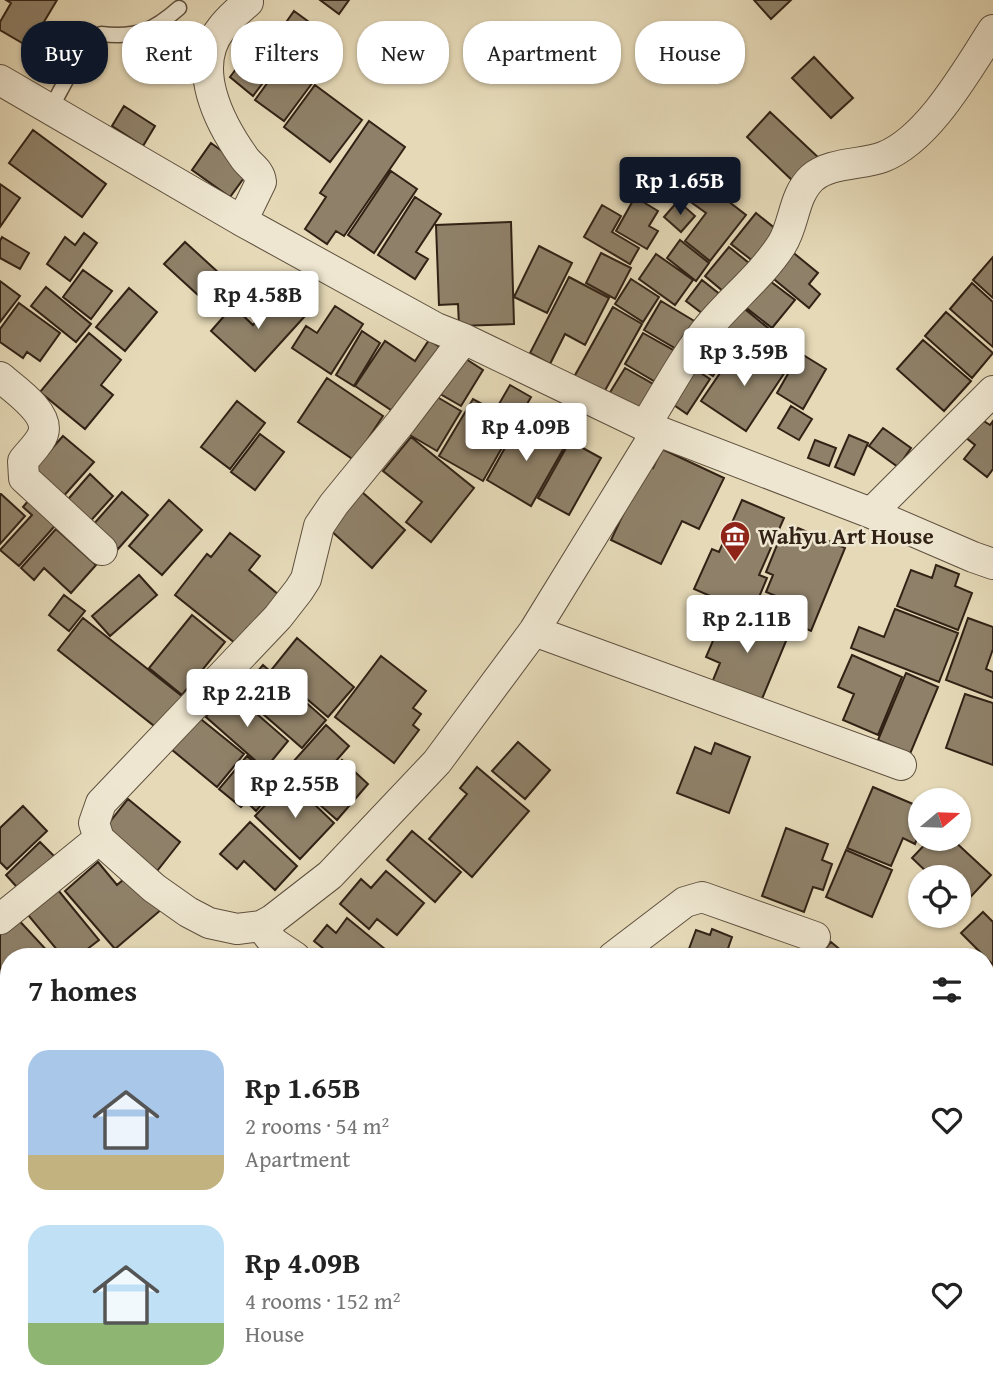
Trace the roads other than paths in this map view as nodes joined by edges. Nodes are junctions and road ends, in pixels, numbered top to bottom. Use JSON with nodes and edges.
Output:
{"nodes":[{"id":1,"x":248,"y":2,"type":"dead end"},
{"id":2,"x":179,"y":8,"type":"dead end"},
{"id":3,"x":993,"y":30,"type":"edge"},
{"id":4,"x":0,"y":80,"type":"edge"},
{"id":5,"x":51,"y":108,"type":"junction"},
{"id":6,"x":242,"y":221,"type":"junction"},
{"id":7,"x":464,"y":339,"type":"junction"},
{"id":8,"x":0,"y":377,"type":"edge"},
{"id":9,"x":993,"y":391,"type":"edge"},
{"id":10,"x":651,"y":428,"type":"junction"},
{"id":11,"x":871,"y":513,"type":"junction"},
{"id":12,"x":102,"y":550,"type":"dead end"},
{"id":13,"x":993,"y":564,"type":"edge"},
{"id":14,"x":534,"y":631,"type":"junction"},
{"id":15,"x":901,"y":765,"type":"dead end"},
{"id":16,"x":99,"y":839,"type":"junction"},
{"id":17,"x":0,"y":919,"type":"edge"},
{"id":18,"x":261,"y":926,"type":"junction"},
{"id":19,"x":815,"y":937,"type":"dead end"},
{"id":20,"x":282,"y":948,"type":"edge"},
{"id":21,"x":626,"y":948,"type":"edge"}],
"edges":[{"from":1,"to":6,"type":"street"},
{"from":2,"to":5,"type":"lane"},
{"from":3,"to":10,"type":"street"},
{"from":4,"to":5,"type":"street"},
{"from":5,"to":6,"type":"street"},
{"from":6,"to":7,"type":"street"},
{"from":7,"to":10,"type":"street"},
{"from":7,"to":16,"type":"street"},
{"from":8,"to":12,"type":"street"},
{"from":9,"to":11,"type":"street"},
{"from":10,"to":11,"type":"street"},
{"from":10,"to":14,"type":"street"},
{"from":11,"to":13,"type":"street"},
{"from":14,"to":15,"type":"street"},
{"from":14,"to":18,"type":"street"},
{"from":16,"to":17,"type":"street"},
{"from":16,"to":18,"type":"street"},
{"from":18,"to":20,"type":"street"},
{"from":19,"to":21,"type":"street"}]}
